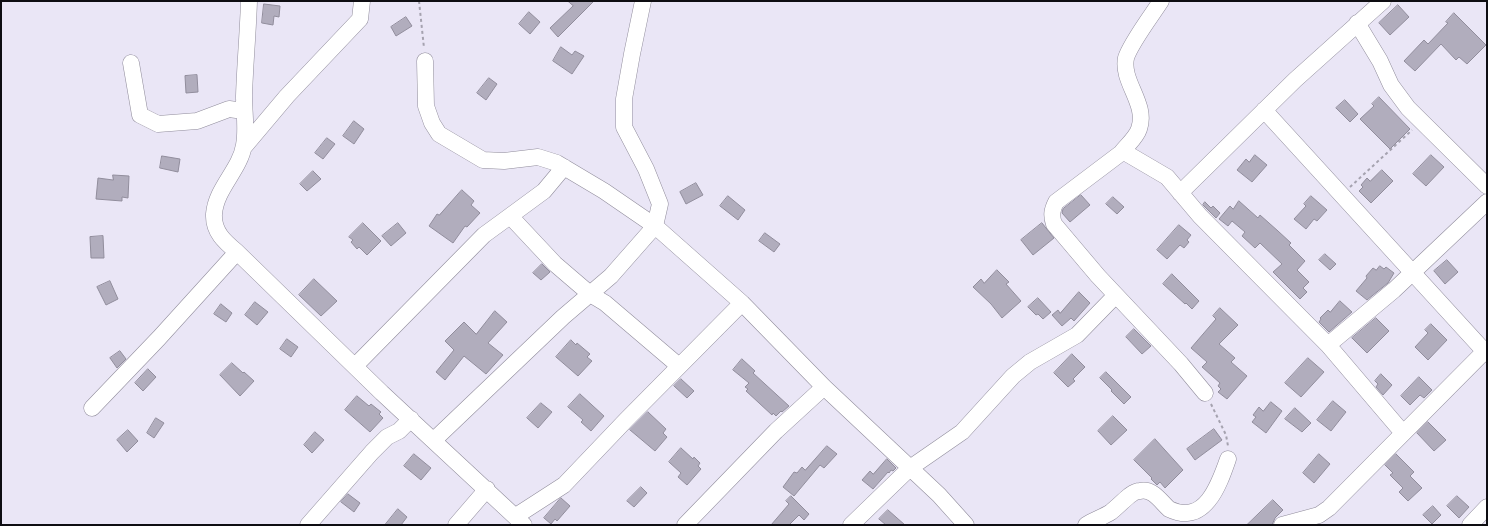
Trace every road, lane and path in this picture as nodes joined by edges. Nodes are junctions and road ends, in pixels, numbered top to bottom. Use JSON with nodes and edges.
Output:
{"nodes":[{"id":1,"x":249,"y":1,"type":"edge"},
{"id":2,"x":362,"y":1,"type":"edge"},
{"id":3,"x":419,"y":1,"type":"edge"},
{"id":4,"x":643,"y":1,"type":"edge"},
{"id":5,"x":1161,"y":1,"type":"edge"},
{"id":6,"x":1383,"y":1,"type":"edge"},
{"id":7,"x":1357,"y":23,"type":"junction"},
{"id":8,"x":425,"y":61,"type":"joint"},
{"id":9,"x":131,"y":63,"type":"dead end"},
{"id":10,"x":1264,"y":110,"type":"junction"},
{"id":11,"x":244,"y":111,"type":"junction"},
{"id":12,"x":1421,"y":121,"type":"junction"},
{"id":13,"x":244,"y":147,"type":"junction"},
{"id":14,"x":1122,"y":153,"type":"junction"},
{"id":15,"x":564,"y":167,"type":"junction"},
{"id":16,"x":1487,"y":186,"type":"edge"},
{"id":17,"x":1180,"y":193,"type":"junction"},
{"id":18,"x":1341,"y":195,"type":"junction"},
{"id":19,"x":1487,"y":202,"type":"edge"},
{"id":20,"x":510,"y":216,"type":"junction"},
{"id":21,"x":655,"y":226,"type":"junction"},
{"id":22,"x":237,"y":252,"type":"junction"},
{"id":23,"x":1412,"y":272,"type":"junction"},
{"id":24,"x":590,"y":294,"type":"junction"},
{"id":25,"x":1116,"y":295,"type":"junction"},
{"id":26,"x":742,"y":303,"type":"junction"},
{"id":27,"x":1328,"y":344,"type":"junction"},
{"id":28,"x":1486,"y":352,"type":"edge"},
{"id":29,"x":355,"y":366,"type":"junction"},
{"id":30,"x":679,"y":366,"type":"junction"},
{"id":31,"x":824,"y":387,"type":"junction"},
{"id":32,"x":1205,"y":393,"type":"joint"},
{"id":33,"x":92,"y":408,"type":"dead end"},
{"id":34,"x":411,"y":419,"type":"junction"},
{"id":35,"x":1403,"y":433,"type":"junction"},
{"id":36,"x":434,"y":440,"type":"junction"},
{"id":37,"x":1228,"y":459,"type":"joint"},
{"id":38,"x":910,"y":468,"type":"junction"},
{"id":39,"x":487,"y":489,"type":"junction"},
{"id":40,"x":1487,"y":507,"type":"edge"},
{"id":41,"x":520,"y":521,"type":"edge"},
{"id":42,"x":308,"y":525,"type":"edge"},
{"id":43,"x":456,"y":525,"type":"edge"},
{"id":44,"x":685,"y":525,"type":"edge"},
{"id":45,"x":851,"y":525,"type":"edge"},
{"id":46,"x":966,"y":525,"type":"edge"},
{"id":47,"x":1086,"y":525,"type":"edge"},
{"id":48,"x":1282,"y":525,"type":"edge"},
{"id":49,"x":1470,"y":525,"type":"edge"}],
"edges":[{"from":1,"to":11,"type":"street"},
{"from":2,"to":13,"type":"street"},
{"from":3,"to":8,"type":"path"},
{"from":4,"to":21,"type":"street"},
{"from":5,"to":14,"type":"street"},
{"from":6,"to":7,"type":"street"},
{"from":7,"to":10,"type":"street"},
{"from":7,"to":12,"type":"street"},
{"from":8,"to":15,"type":"street"},
{"from":9,"to":11,"type":"street"},
{"from":10,"to":17,"type":"street"},
{"from":10,"to":18,"type":"street"},
{"from":11,"to":13,"type":"street"},
{"from":12,"to":16,"type":"street"},
{"from":12,"to":18,"type":"path"},
{"from":13,"to":22,"type":"street"},
{"from":14,"to":17,"type":"street"},
{"from":14,"to":25,"type":"street"},
{"from":15,"to":20,"type":"street"},
{"from":15,"to":21,"type":"street"},
{"from":17,"to":27,"type":"street"},
{"from":18,"to":23,"type":"street"},
{"from":19,"to":23,"type":"street"},
{"from":20,"to":24,"type":"street"},
{"from":20,"to":29,"type":"street"},
{"from":21,"to":24,"type":"street"},
{"from":21,"to":26,"type":"street"},
{"from":22,"to":29,"type":"street"},
{"from":22,"to":33,"type":"street"},
{"from":23,"to":27,"type":"street"},
{"from":23,"to":28,"type":"street"},
{"from":24,"to":30,"type":"street"},
{"from":24,"to":36,"type":"street"},
{"from":25,"to":32,"type":"street"},
{"from":25,"to":38,"type":"street"},
{"from":26,"to":30,"type":"street"},
{"from":26,"to":31,"type":"street"},
{"from":27,"to":35,"type":"street"},
{"from":28,"to":35,"type":"street"},
{"from":29,"to":34,"type":"street"},
{"from":30,"to":41,"type":"street"},
{"from":31,"to":38,"type":"street"},
{"from":31,"to":44,"type":"street"},
{"from":32,"to":37,"type":"path"},
{"from":34,"to":36,"type":"street"},
{"from":34,"to":42,"type":"street"},
{"from":35,"to":48,"type":"street"},
{"from":36,"to":39,"type":"street"},
{"from":37,"to":47,"type":"street"},
{"from":38,"to":45,"type":"street"},
{"from":38,"to":46,"type":"street"},
{"from":39,"to":41,"type":"street"},
{"from":39,"to":43,"type":"street"},
{"from":40,"to":49,"type":"street"}]}
